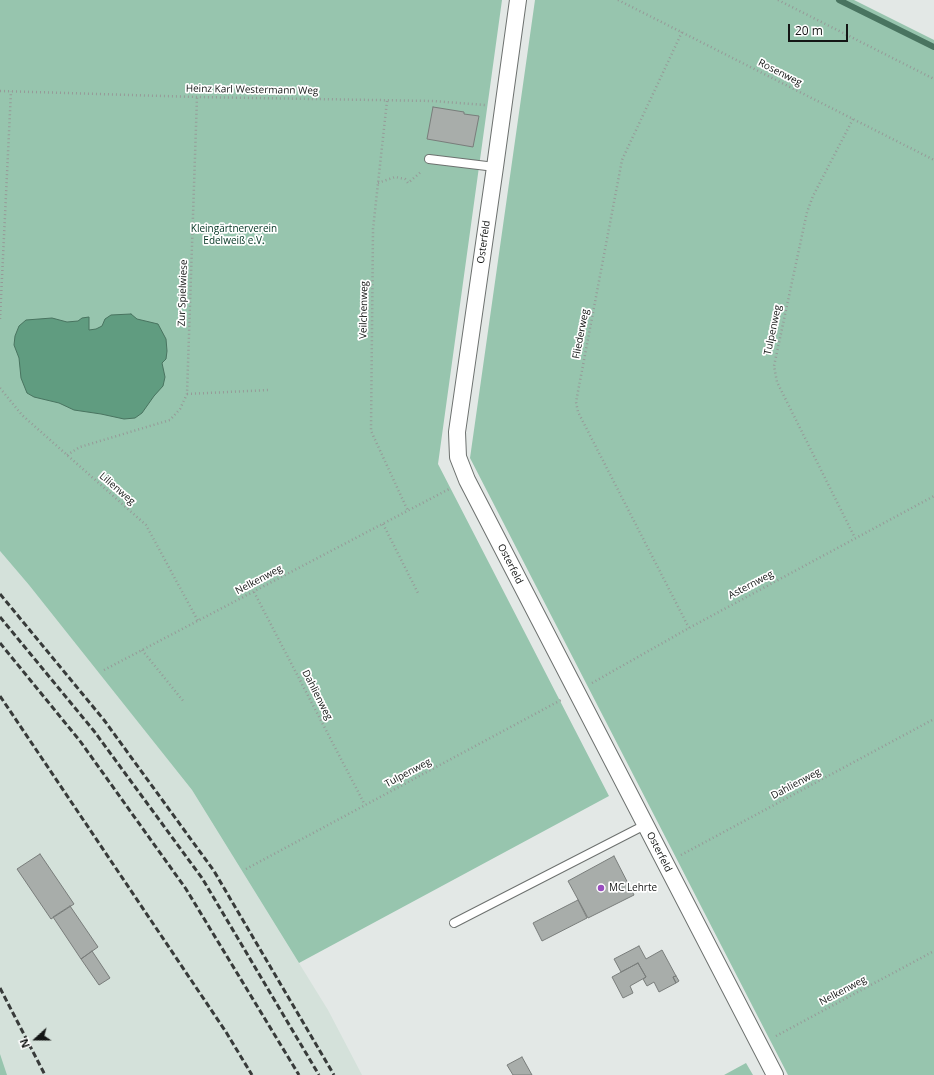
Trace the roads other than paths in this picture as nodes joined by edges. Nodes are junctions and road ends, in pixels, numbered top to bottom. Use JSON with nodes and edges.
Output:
{"nodes":[{"id":1,"x":518,"y":2,"type":"edge"},
{"id":2,"x":430,"y":159,"type":"road end"},
{"id":3,"x":495,"y":167,"type":"junction"},
{"id":4,"x":645,"y":825,"type":"junction"},
{"id":5,"x":454,"y":923,"type":"dead end"},
{"id":6,"x":775,"y":1075,"type":"edge"}],
"edges":[{"from":1,"to":3,"type":"street","name":"Osterfeld"},
{"from":2,"to":3,"type":"lane"},
{"from":3,"to":4,"type":"street","name":"Osterfeld"},
{"from":4,"to":5,"type":"lane"},
{"from":4,"to":6,"type":"street","name":"Osterfeld"}]}
